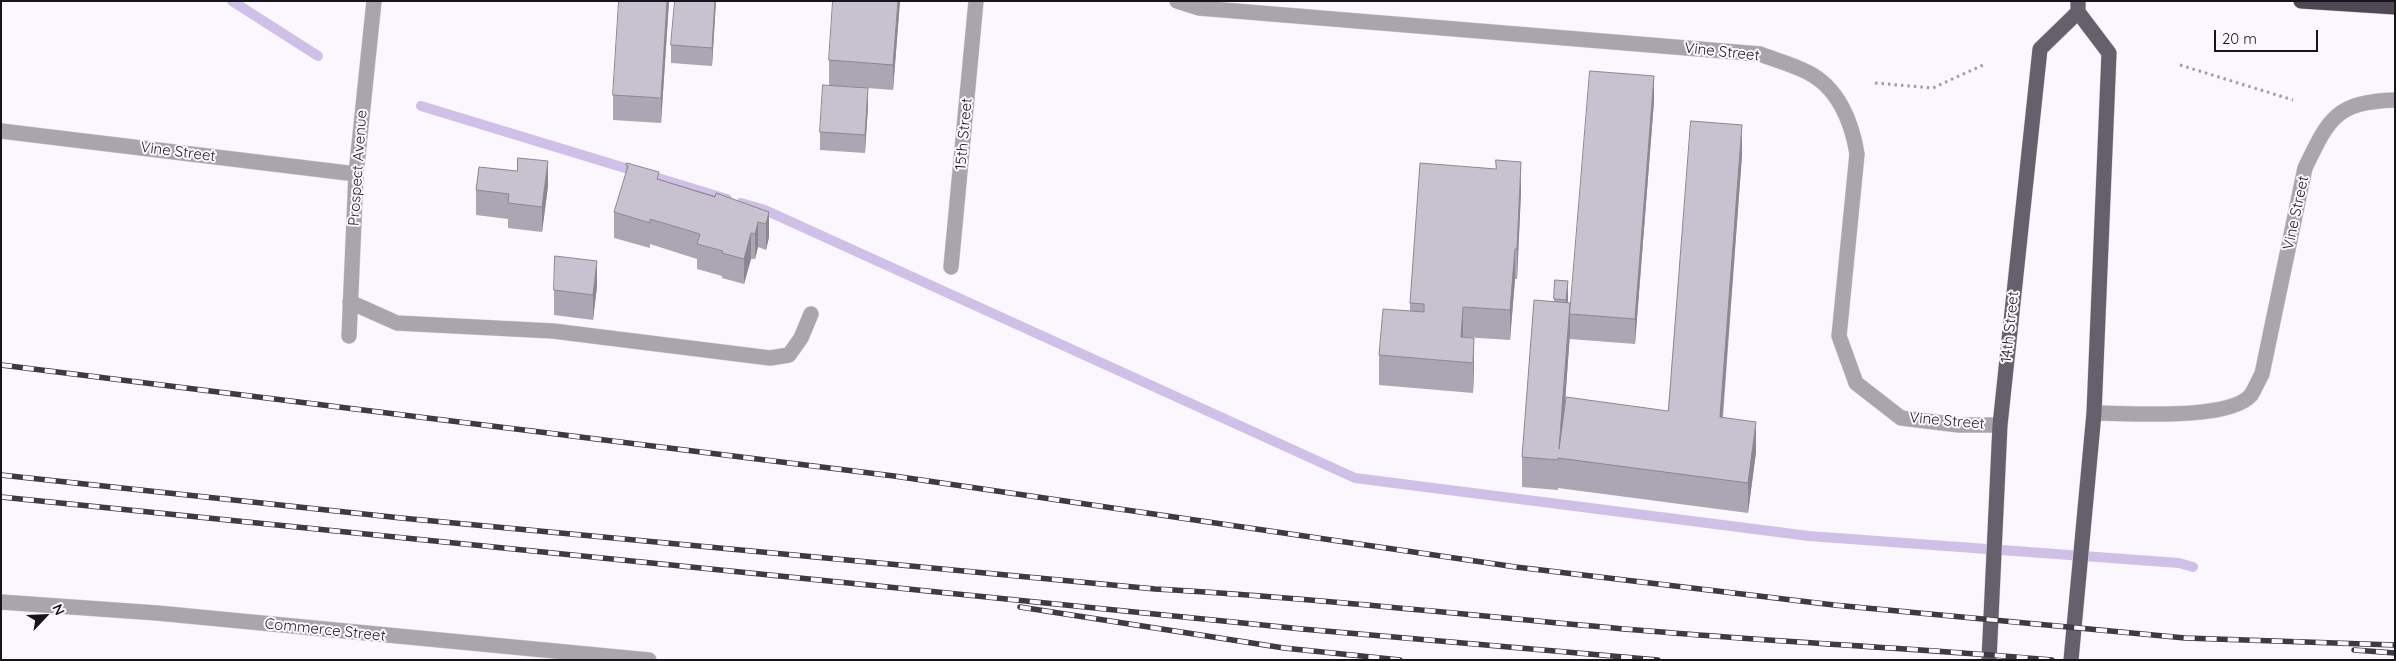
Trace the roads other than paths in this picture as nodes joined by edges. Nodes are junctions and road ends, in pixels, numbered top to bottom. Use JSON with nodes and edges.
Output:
{"nodes":[{"id":1,"x":374,"y":1,"type":"edge"},
{"id":2,"x":976,"y":1,"type":"edge"},
{"id":3,"x":1177,"y":1,"type":"edge"},
{"id":4,"x":2301,"y":1,"type":"edge"},
{"id":5,"x":2078,"y":7,"type":"edge"},
{"id":6,"x":2395,"y":7,"type":"edge"},
{"id":7,"x":2395,"y":100,"type":"edge"},
{"id":8,"x":1,"y":131,"type":"edge"},
{"id":9,"x":356,"y":174,"type":"junction"},
{"id":10,"x":951,"y":266,"type":"dead end"},
{"id":11,"x":350,"y":302,"type":"junction"},
{"id":12,"x":812,"y":314,"type":"dead end"},
{"id":13,"x":349,"y":336,"type":"dead end"},
{"id":14,"x":2094,"y":413,"type":"junction"},
{"id":15,"x":2000,"y":425,"type":"junction"},
{"id":16,"x":1,"y":602,"type":"edge"},
{"id":17,"x":649,"y":660,"type":"edge"},
{"id":18,"x":1989,"y":660,"type":"edge"},
{"id":19,"x":2071,"y":660,"type":"edge"}],
"edges":[{"from":1,"to":9,"type":"street","name":"Prospect Avenue"},
{"from":2,"to":10,"type":"street","name":"15th Street"},
{"from":3,"to":15,"type":"street","name":"Vine Street"},
{"from":4,"to":6,"type":"highway"},
{"from":5,"to":14,"type":"main road","name":"14th Street"},
{"from":5,"to":15,"type":"main road","name":"14th Street"},
{"from":7,"to":14,"type":"street","name":"Vine Street"},
{"from":8,"to":9,"type":"street","name":"Vine Street"},
{"from":9,"to":11,"type":"street","name":"Prospect Avenue"},
{"from":11,"to":12,"type":"street"},
{"from":11,"to":13,"type":"street","name":"Prospect Avenue"},
{"from":14,"to":19,"type":"main road","name":"14th Street"},
{"from":15,"to":18,"type":"main road","name":"14th Street"},
{"from":16,"to":17,"type":"street","name":"Commerce Street"}]}
